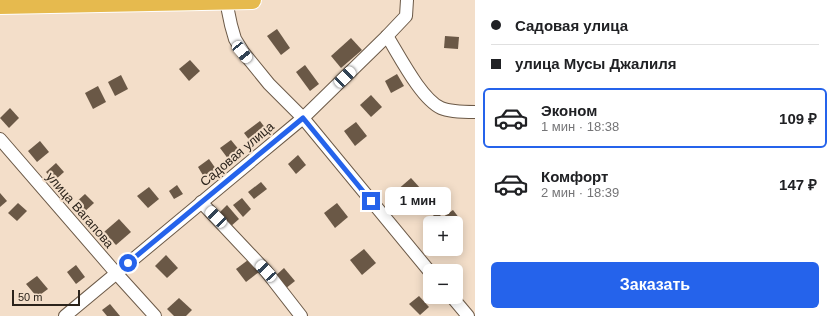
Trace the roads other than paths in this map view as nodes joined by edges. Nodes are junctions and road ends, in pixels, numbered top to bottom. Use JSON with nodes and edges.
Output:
{"nodes":[{"id":1,"x":252,"y":0,"type":"edge"},
{"id":2,"x":407,"y":0,"type":"edge"},
{"id":3,"x":226,"y":1,"type":"edge"},
{"id":4,"x":0,"y":5,"type":"edge"},
{"id":5,"x":387,"y":36,"type":"junction"},
{"id":6,"x":475,"y":112,"type":"edge"},
{"id":7,"x":303,"y":118,"type":"junction"},
{"id":8,"x":0,"y":139,"type":"edge"},
{"id":9,"x":201,"y":202,"type":"junction"},
{"id":10,"x":423,"y":264,"type":"edge"},
{"id":11,"x":116,"y":273,"type":"junction"},
{"id":12,"x":458,"y":304,"type":"edge"},
{"id":13,"x":65,"y":316,"type":"edge"},
{"id":14,"x":155,"y":316,"type":"edge"},
{"id":15,"x":301,"y":316,"type":"edge"},
{"id":16,"x":468,"y":316,"type":"edge"}],
"edges":[{"from":1,"to":3,"type":"highway"},
{"from":2,"to":5,"type":"street","name":"Садовая улица"},
{"from":3,"to":4,"type":"highway"},
{"from":3,"to":7,"type":"street"},
{"from":5,"to":6,"type":"street"},
{"from":5,"to":7,"type":"street","name":"Садовая улица"},
{"from":7,"to":9,"type":"street","name":"Садовая улица"},
{"from":7,"to":10,"type":"street"},
{"from":8,"to":11,"type":"street","name":"улица Вагапова"},
{"from":9,"to":11,"type":"street","name":"Садовая улица"},
{"from":9,"to":15,"type":"street"},
{"from":11,"to":13,"type":"street","name":"Садовая улица"},
{"from":11,"to":14,"type":"street","name":"улица Вагапова"},
{"from":12,"to":16,"type":"street"}]}
